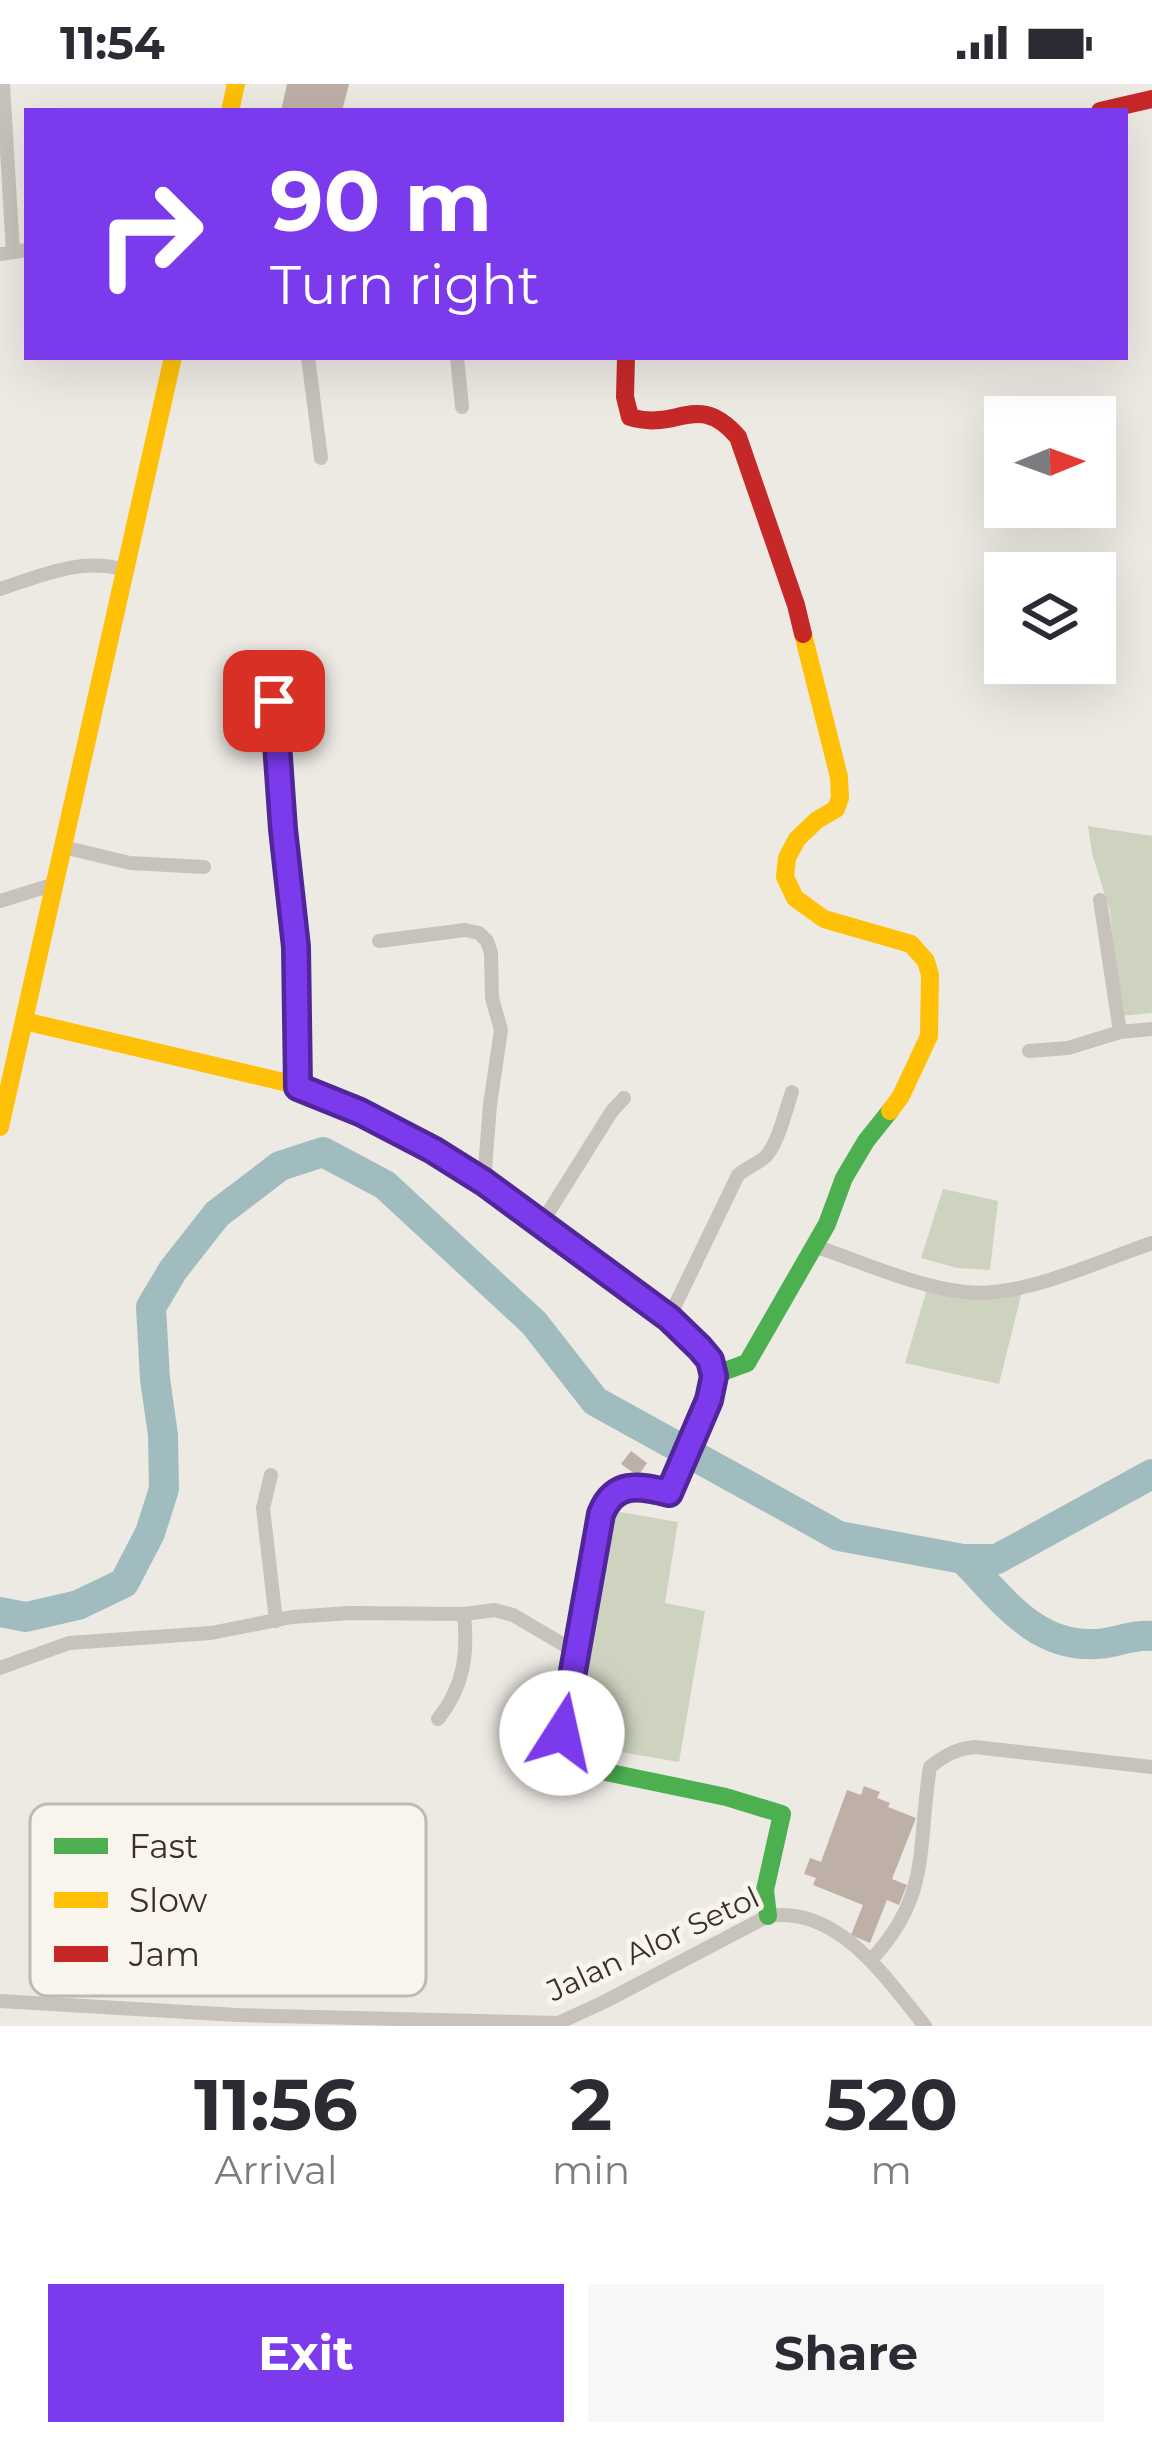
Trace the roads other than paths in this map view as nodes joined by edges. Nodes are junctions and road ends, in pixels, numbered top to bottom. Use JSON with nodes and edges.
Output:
{"nodes":[{"id":1,"x":3,"y":84,"type":"edge"},
{"id":2,"x":1152,"y":98,"type":"edge"},
{"id":3,"x":2,"y":104,"type":"edge"},
{"id":4,"x":1112,"y":108,"type":"edge"},
{"id":5,"x":14,"y":252,"type":"edge"},
{"id":6,"x":172,"y":360,"type":"edge"},
{"id":7,"x":308,"y":360,"type":"edge"},
{"id":8,"x":457,"y":360,"type":"edge"},
{"id":9,"x":626,"y":360,"type":"edge"},
{"id":10,"x":462,"y":407,"type":"dead end"},
{"id":11,"x":321,"y":458,"type":"dead end"},
{"id":12,"x":125,"y":570,"type":"junction"},
{"id":13,"x":0,"y":589,"type":"edge"},
{"id":14,"x":274,"y":701,"type":"dead end"},
{"id":15,"x":63,"y":847,"type":"junction"},
{"id":16,"x":204,"y":867,"type":"dead end"},
{"id":17,"x":56,"y":884,"type":"junction"},
{"id":18,"x":1100,"y":900,"type":"dead end"},
{"id":19,"x":0,"y":901,"type":"edge"},
{"id":20,"x":380,"y":941,"type":"dead end"},
{"id":21,"x":24,"y":1021,"type":"junction"},
{"id":22,"x":1152,"y":1029,"type":"edge"},
{"id":23,"x":1120,"y":1032,"type":"junction"},
{"id":24,"x":1029,"y":1051,"type":"dead end"},
{"id":25,"x":298,"y":1087,"type":"junction"},
{"id":26,"x":792,"y":1092,"type":"dead end"},
{"id":27,"x":623,"y":1098,"type":"dead end"},
{"id":28,"x":0,"y":1126,"type":"edge"},
{"id":29,"x":484,"y":1182,"type":"junction"},
{"id":30,"x":541,"y":1224,"type":"junction"},
{"id":31,"x":1152,"y":1243,"type":"edge"},
{"id":32,"x":814,"y":1246,"type":"junction"},
{"id":33,"x":669,"y":1318,"type":"junction"},
{"id":34,"x":714,"y":1376,"type":"junction"},
{"id":35,"x":271,"y":1475,"type":"dead end"},
{"id":36,"x":464,"y":1614,"type":"junction"},
{"id":37,"x":276,"y":1621,"type":"junction"},
{"id":38,"x":576,"y":1652,"type":"junction"},
{"id":39,"x":0,"y":1668,"type":"edge"},
{"id":40,"x":438,"y":1719,"type":"dead end"},
{"id":41,"x":1152,"y":1767,"type":"edge"},
{"id":42,"x":768,"y":1916,"type":"junction"},
{"id":43,"x":871,"y":1960,"type":"junction"},
{"id":44,"x":0,"y":2001,"type":"edge"},
{"id":45,"x":119,"y":2007,"type":"junction"},
{"id":46,"x":237,"y":2020,"type":"edge"},
{"id":47,"x":420,"y":2023,"type":"edge"},
{"id":48,"x":550,"y":2024,"type":"edge"},
{"id":49,"x":119,"y":2026,"type":"edge"},
{"id":50,"x":925,"y":2026,"type":"edge"}],
"edges":[{"from":1,"to":3,"type":"street"},
{"from":2,"to":4,"type":"street"},
{"from":3,"to":5,"type":"street"},
{"from":6,"to":12,"type":"street"},
{"from":7,"to":11,"type":"street"},
{"from":8,"to":10,"type":"street"},
{"from":9,"to":32,"type":"street"},
{"from":12,"to":13,"type":"street"},
{"from":12,"to":15,"type":"street"},
{"from":14,"to":25,"type":"street"},
{"from":15,"to":16,"type":"street"},
{"from":15,"to":17,"type":"street"},
{"from":17,"to":19,"type":"street"},
{"from":17,"to":21,"type":"street"},
{"from":18,"to":23,"type":"street"},
{"from":20,"to":29,"type":"street"},
{"from":21,"to":25,"type":"street"},
{"from":21,"to":28,"type":"street"},
{"from":22,"to":23,"type":"street"},
{"from":23,"to":24,"type":"street"},
{"from":25,"to":29,"type":"street"},
{"from":26,"to":33,"type":"street"},
{"from":27,"to":30,"type":"street"},
{"from":29,"to":30,"type":"street"},
{"from":30,"to":33,"type":"street"},
{"from":31,"to":32,"type":"street"},
{"from":32,"to":34,"type":"street"},
{"from":33,"to":34,"type":"street"},
{"from":34,"to":38,"type":"street"},
{"from":35,"to":37,"type":"street"},
{"from":36,"to":37,"type":"street"},
{"from":36,"to":38,"type":"street"},
{"from":36,"to":40,"type":"street"},
{"from":37,"to":39,"type":"street"},
{"from":38,"to":42,"type":"street"},
{"from":41,"to":43,"type":"street"},
{"from":42,"to":43,"type":"street","name":"Jalan Alor Setol"},
{"from":42,"to":48,"type":"street","name":"Jalan Alor Setol"},
{"from":43,"to":50,"type":"street","name":"Jalan Alor Setol"},
{"from":44,"to":45,"type":"street","name":"Jalan Alor Setol"},
{"from":45,"to":46,"type":"street","name":"Jalan Alor Setol"},
{"from":45,"to":49,"type":"street"},
{"from":46,"to":47,"type":"street","name":"Jalan Alor Setol"},
{"from":47,"to":48,"type":"street","name":"Jalan Alor Setol"}]}
